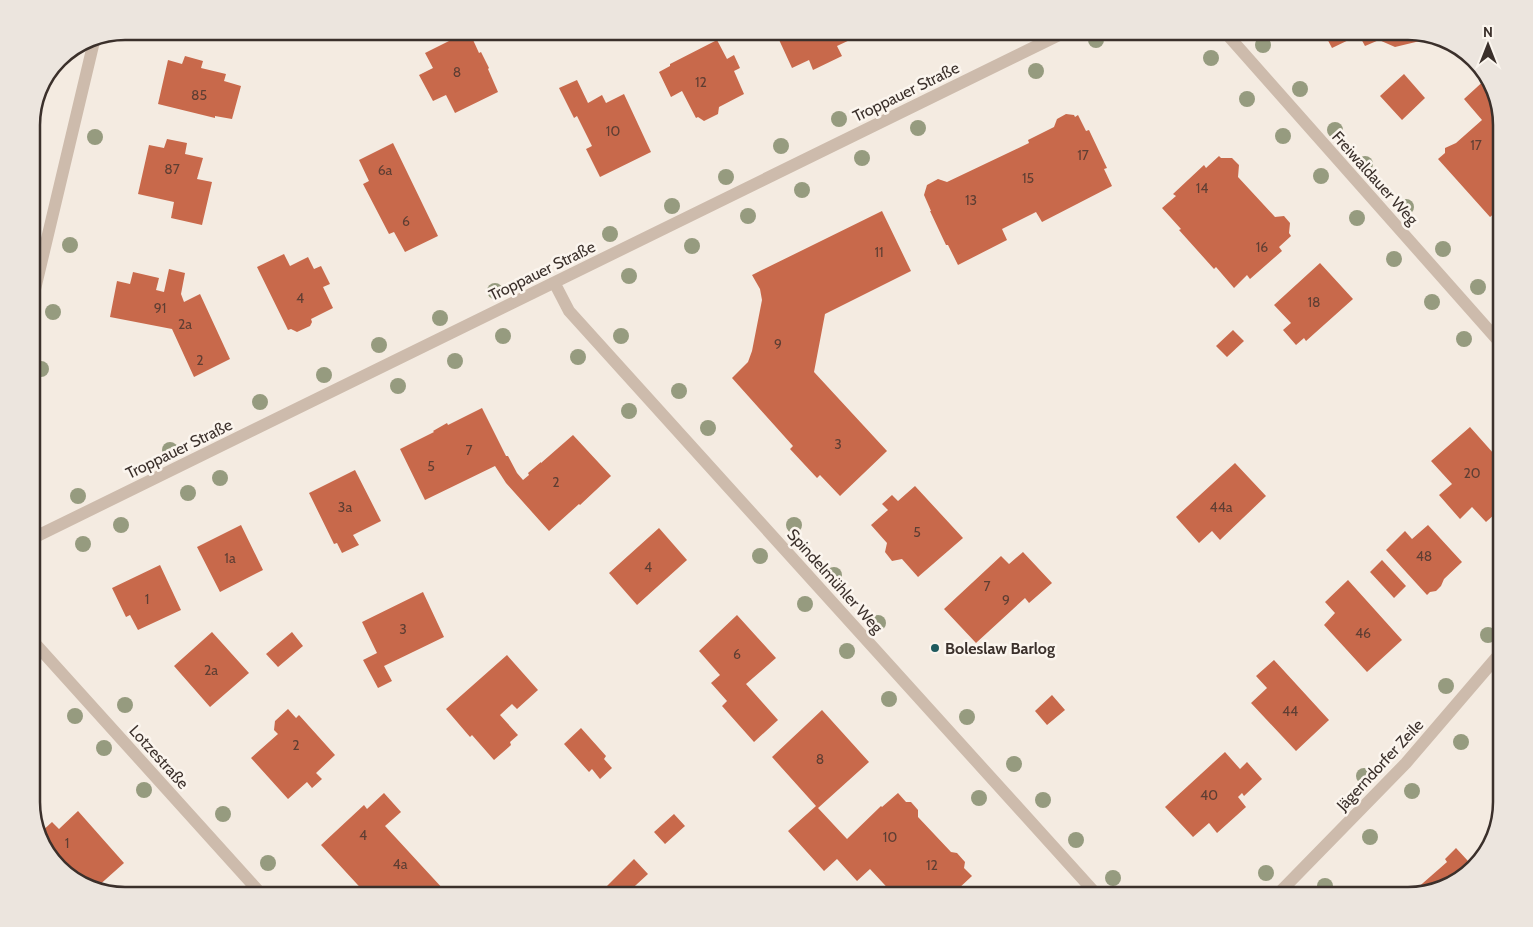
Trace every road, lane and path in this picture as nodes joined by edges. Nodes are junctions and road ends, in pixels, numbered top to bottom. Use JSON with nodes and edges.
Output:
{"nodes":[{"id":1,"x":1049,"y":40,"type":"edge"},
{"id":2,"x":1232,"y":40,"type":"edge"},
{"id":3,"x":93,"y":46,"type":"edge"},
{"id":4,"x":40,"y":268,"type":"edge"},
{"id":5,"x":555,"y":284,"type":"junction"},
{"id":6,"x":1493,"y":336,"type":"edge"},
{"id":7,"x":40,"y":535,"type":"edge"},
{"id":8,"x":40,"y":649,"type":"edge"},
{"id":9,"x":1493,"y":662,"type":"edge"},
{"id":10,"x":255,"y":887,"type":"edge"},
{"id":11,"x":1090,"y":887,"type":"edge"},
{"id":12,"x":1285,"y":887,"type":"edge"}],
"edges":[{"from":1,"to":5,"type":"street","name":"Troppauer Straße"},
{"from":2,"to":6,"type":"street","name":"Freiwaldauer Weg"},
{"from":3,"to":4,"type":"street"},
{"from":5,"to":7,"type":"street","name":"Troppauer Straße"},
{"from":5,"to":11,"type":"street","name":"Spindelmühler Weg"},
{"from":8,"to":10,"type":"street","name":"Lotzestraße"},
{"from":9,"to":12,"type":"street","name":"Jägerndorfer Zeile"}]}
